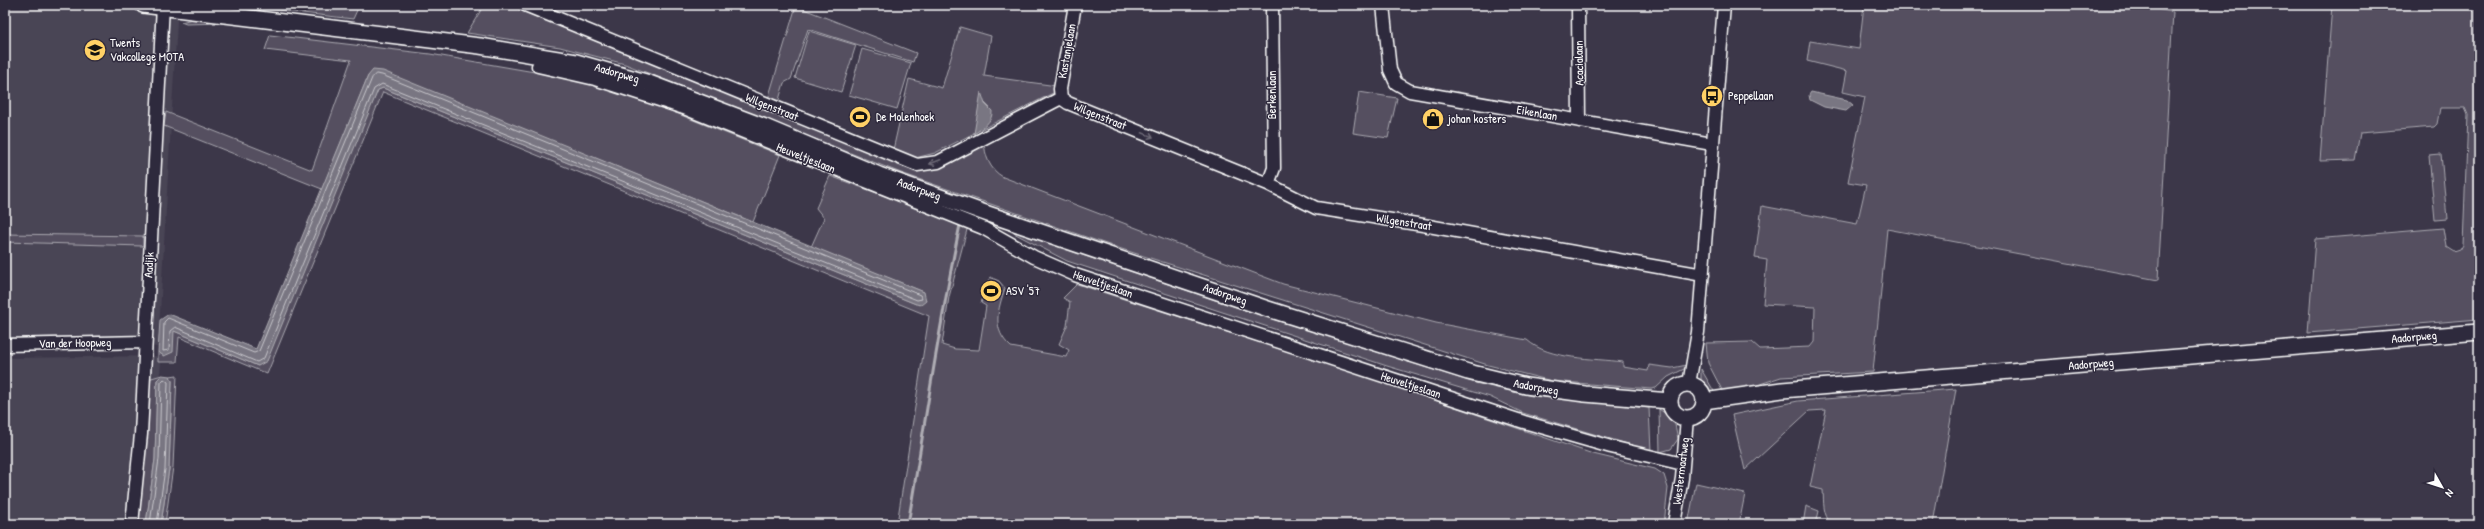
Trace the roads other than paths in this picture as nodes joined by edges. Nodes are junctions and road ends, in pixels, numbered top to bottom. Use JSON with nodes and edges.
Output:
{"nodes":[{"id":1,"x":143,"y":5,"type":"edge"},
{"id":2,"x":525,"y":5,"type":"edge"},
{"id":3,"x":1075,"y":5,"type":"edge"},
{"id":4,"x":1272,"y":5,"type":"edge"},
{"id":5,"x":1382,"y":5,"type":"edge"},
{"id":6,"x":1578,"y":5,"type":"edge"},
{"id":7,"x":1724,"y":5,"type":"edge"},
{"id":8,"x":163,"y":6,"type":"edge"},
{"id":9,"x":538,"y":66,"type":"dead end"},
{"id":10,"x":1061,"y":98,"type":"junction"},
{"id":11,"x":1579,"y":121,"type":"junction"},
{"id":12,"x":1712,"y":144,"type":"junction"},
{"id":13,"x":1268,"y":184,"type":"junction"},
{"id":14,"x":1702,"y":275,"type":"junction"},
{"id":15,"x":2479,"y":332,"type":"edge"},
{"id":16,"x":145,"y":342,"type":"junction"},
{"id":17,"x":5,"y":345,"type":"edge"},
{"id":18,"x":1689,"y":384,"type":"junction"},
{"id":19,"x":1670,"y":401,"type":"junction"},
{"id":20,"x":1704,"y":401,"type":"junction"},
{"id":21,"x":1687,"y":418,"type":"junction"},
{"id":22,"x":1684,"y":464,"type":"junction"},
{"id":23,"x":132,"y":524,"type":"edge"},
{"id":24,"x":1674,"y":524,"type":"edge"}],
"edges":[{"from":1,"to":8,"type":"main road","name":"Aadorpweg"},
{"from":10,"to":2,"type":"street","name":"Wilgenstraat","one_way":true},
{"from":3,"to":10,"type":"street","name":"Kastanjelaan"},
{"from":4,"to":13,"type":"street","name":"Berkenlaan"},
{"from":5,"to":11,"type":"street","name":"Eikenlaan"},
{"from":6,"to":11,"type":"street","name":"Acacialaan"},
{"from":7,"to":12,"type":"street"},
{"from":8,"to":16,"type":"street","name":"Aadijk"},
{"from":8,"to":19,"type":"main road","name":"Aadorpweg"},
{"from":9,"to":22,"type":"street","name":"Heuveltjeslaan"},
{"from":10,"to":13,"type":"street","name":"Wilgenstraat","one_way":true},
{"from":11,"to":12,"type":"street","name":"Eikenlaan"},
{"from":12,"to":14,"type":"street"},
{"from":13,"to":14,"type":"street","name":"Wilgenstraat"},
{"from":14,"to":18,"type":"street"},
{"from":15,"to":20,"type":"main road","name":"Aadorpweg"},
{"from":16,"to":17,"type":"street","name":"Van der Hoopweg"},
{"from":16,"to":23,"type":"street","name":"Aadijk"},
{"from":18,"to":19,"type":"main road"},
{"from":18,"to":20,"type":"main road"},
{"from":19,"to":21,"type":"main road"},
{"from":20,"to":21,"type":"main road"},
{"from":21,"to":22,"type":"street","name":"Westermaatweg"},
{"from":22,"to":24,"type":"street","name":"Westermaatweg"}]}
